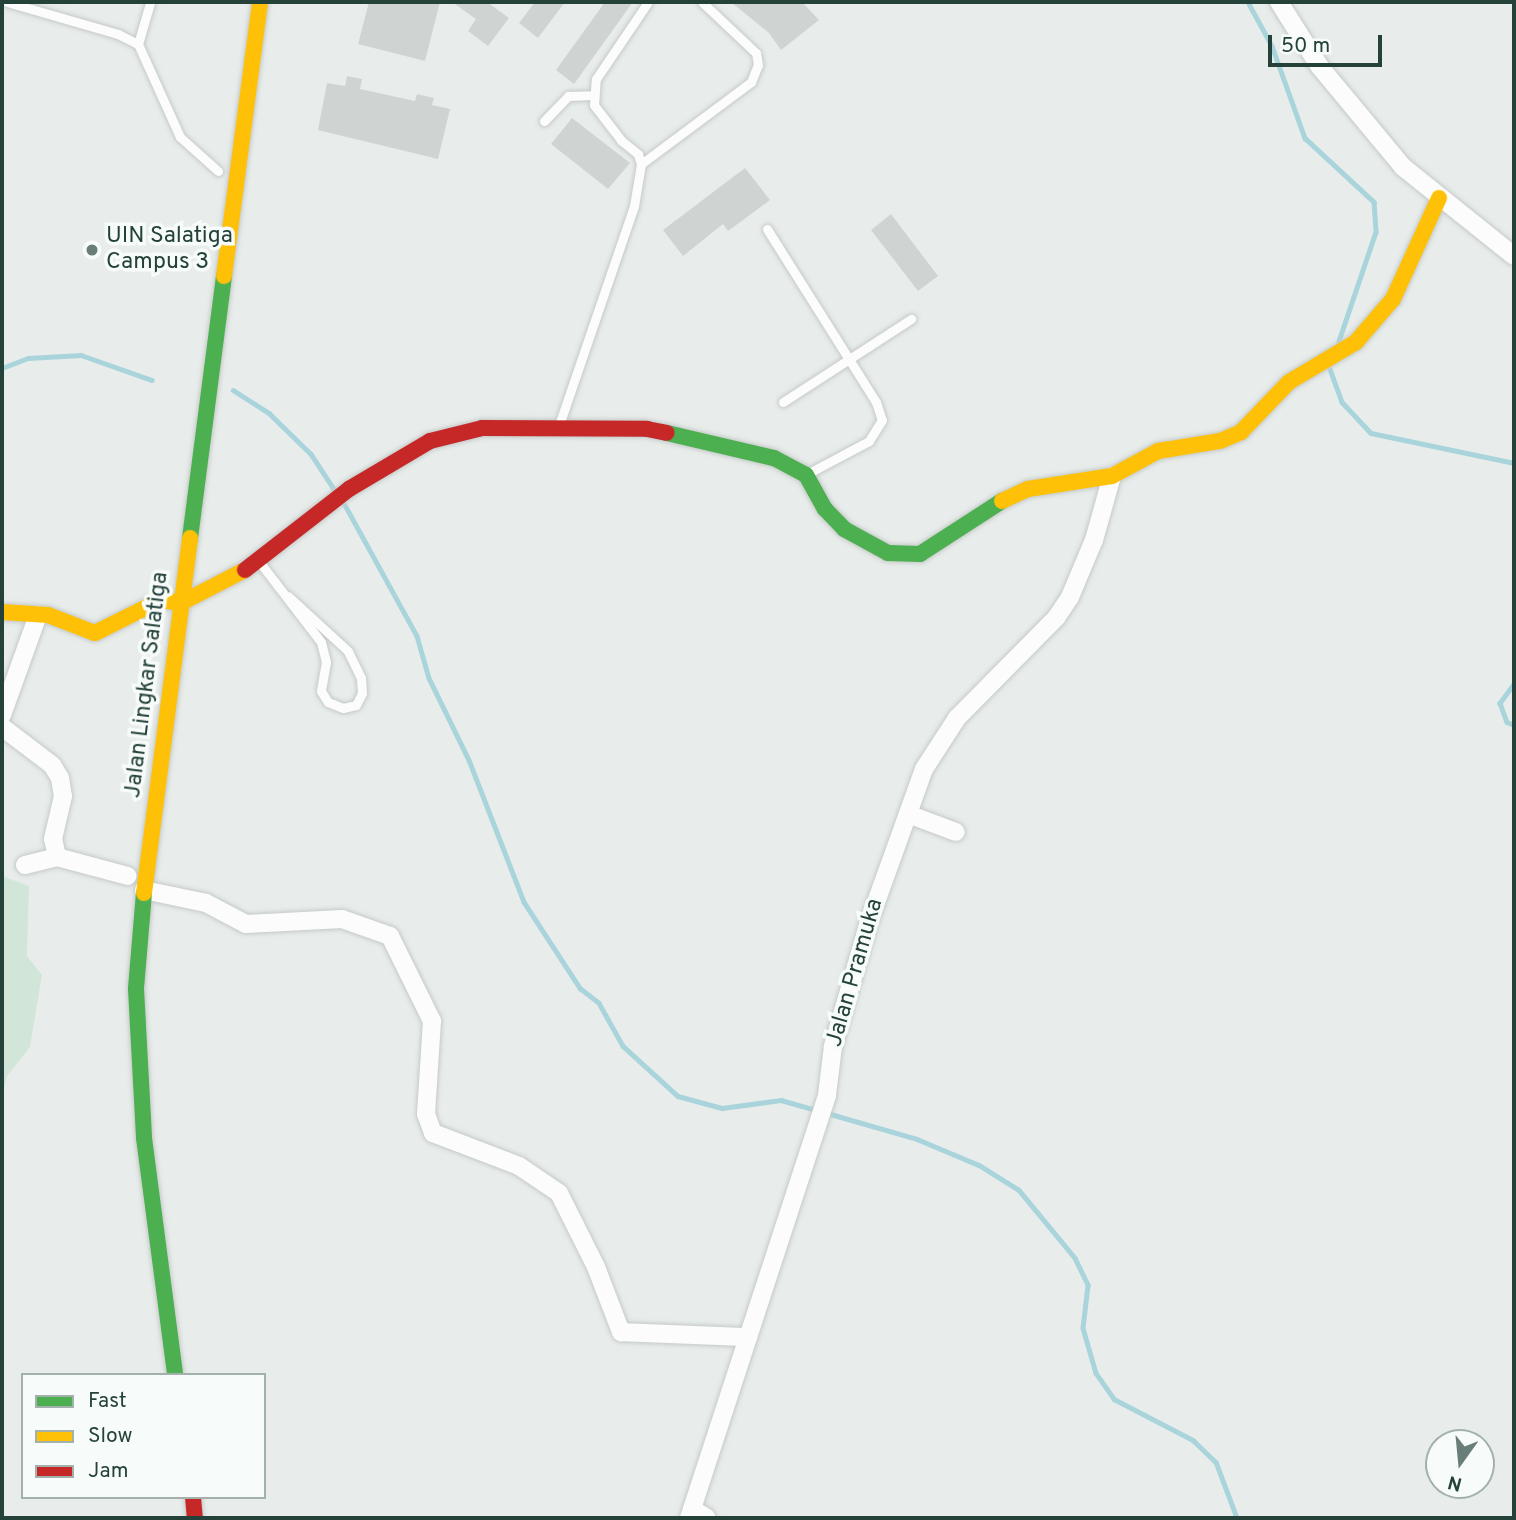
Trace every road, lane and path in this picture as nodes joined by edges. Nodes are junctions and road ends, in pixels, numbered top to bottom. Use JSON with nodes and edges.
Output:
{"nodes":[{"id":1,"x":7,"y":2,"type":"edge"},
{"id":2,"x":149,"y":2,"type":"edge"},
{"id":3,"x":260,"y":2,"type":"edge"},
{"id":4,"x":648,"y":2,"type":"edge"},
{"id":5,"x":702,"y":2,"type":"edge"},
{"id":6,"x":1279,"y":2,"type":"edge"},
{"id":7,"x":138,"y":44,"type":"junction"},
{"id":8,"x":593,"y":94,"type":"junction"},
{"id":9,"x":544,"y":121,"type":"dead end"},
{"id":10,"x":221,"y":145,"type":"dead end"},
{"id":11,"x":641,"y":164,"type":"junction"},
{"id":12,"x":217,"y":178,"type":"joint"},
{"id":13,"x":1439,"y":198,"type":"junction"},
{"id":14,"x":767,"y":229,"type":"dead end"},
{"id":15,"x":1514,"y":256,"type":"edge"},
{"id":16,"x":911,"y":319,"type":"dead end"},
{"id":17,"x":847,"y":362,"type":"junction"},
{"id":18,"x":783,"y":402,"type":"dead end"},
{"id":19,"x":559,"y":425,"type":"junction"},
{"id":20,"x":806,"y":475,"type":"junction"},
{"id":21,"x":1112,"y":477,"type":"junction"},
{"id":22,"x":260,"y":563,"type":"junction"},
{"id":23,"x":162,"y":594,"type":"junction"},
{"id":24,"x":288,"y":596,"type":"junction"},
{"id":25,"x":181,"y":603,"type":"junction"},
{"id":26,"x":2,"y":612,"type":"edge"},
{"id":27,"x":38,"y":615,"type":"junction"},
{"id":28,"x":158,"y":626,"type":"dead end"},
{"id":29,"x":2,"y":715,"type":"edge"},
{"id":30,"x":149,"y":717,"type":"dead end"},
{"id":31,"x":2,"y":727,"type":"edge"},
{"id":32,"x":908,"y":814,"type":"junction"},
{"id":33,"x":956,"y":832,"type":"dead end"},
{"id":34,"x":57,"y":857,"type":"junction"},
{"id":35,"x":25,"y":866,"type":"dead end"},
{"id":36,"x":128,"y":876,"type":"junction"},
{"id":37,"x":144,"y":890,"type":"junction"},
{"id":38,"x":124,"y":914,"type":"dead end"},
{"id":39,"x":120,"y":967,"type":"dead end"},
{"id":40,"x":119,"y":1003,"type":"dead end"},
{"id":41,"x":748,"y":1337,"type":"junction"},
{"id":42,"x":154,"y":1349,"type":"dead end"},
{"id":43,"x":158,"y":1373,"type":"edge"},
{"id":44,"x":175,"y":1373,"type":"edge"},
{"id":45,"x":193,"y":1499,"type":"edge"},
{"id":46,"x":696,"y":1515,"type":"edge"},
{"id":47,"x":195,"y":1518,"type":"edge"}],
"edges":[{"from":1,"to":7,"type":"lane"},
{"from":2,"to":7,"type":"lane"},
{"from":3,"to":25,"type":"main road","name":"Jalan Lingkar Salatiga"},
{"from":4,"to":8,"type":"lane"},
{"from":5,"to":11,"type":"lane"},
{"from":6,"to":13,"type":"street"},
{"from":7,"to":12,"type":"lane"},
{"from":8,"to":9,"type":"lane"},
{"from":8,"to":11,"type":"lane"},
{"from":10,"to":12,"type":"main road"},
{"from":11,"to":19,"type":"lane"},
{"from":13,"to":15,"type":"street"},
{"from":13,"to":21,"type":"main road"},
{"from":14,"to":17,"type":"lane"},
{"from":16,"to":17,"type":"lane"},
{"from":17,"to":18,"type":"lane"},
{"from":17,"to":20,"type":"lane"},
{"from":19,"to":20,"type":"main road"},
{"from":19,"to":22,"type":"main road"},
{"from":20,"to":21,"type":"main road"},
{"from":21,"to":32,"type":"street","name":"Jalan Pramuka"},
{"from":22,"to":24,"type":"lane"},
{"from":22,"to":25,"type":"main road"},
{"from":23,"to":25,"type":"main road"},
{"from":23,"to":27,"type":"main road"},
{"from":23,"to":28,"type":"main road","name":"Jalan Lingkar Salatiga"},
{"from":24,"to":24,"type":"lane"},
{"from":25,"to":37,"type":"main road","name":"Jalan Lingkar Salatiga"},
{"from":26,"to":27,"type":"main road"},
{"from":27,"to":29,"type":"street"},
{"from":30,"to":36,"type":"main road","name":"Jalan Lingkar Salatiga"},
{"from":31,"to":34,"type":"street"},
{"from":32,"to":33,"type":"street"},
{"from":32,"to":41,"type":"street","name":"Jalan Pramuka"},
{"from":34,"to":35,"type":"street"},
{"from":34,"to":36,"type":"street"},
{"from":36,"to":38,"type":"main road","name":"Jalan Lingkar Salatiga"},
{"from":37,"to":41,"type":"street"},
{"from":37,"to":44,"type":"main road","name":"Jalan Lingkar Salatiga"},
{"from":39,"to":40,"type":"main road"},
{"from":41,"to":46,"type":"street","name":"Jalan Pramuka"},
{"from":42,"to":43,"type":"main road"},
{"from":45,"to":47,"type":"main road"}]}
